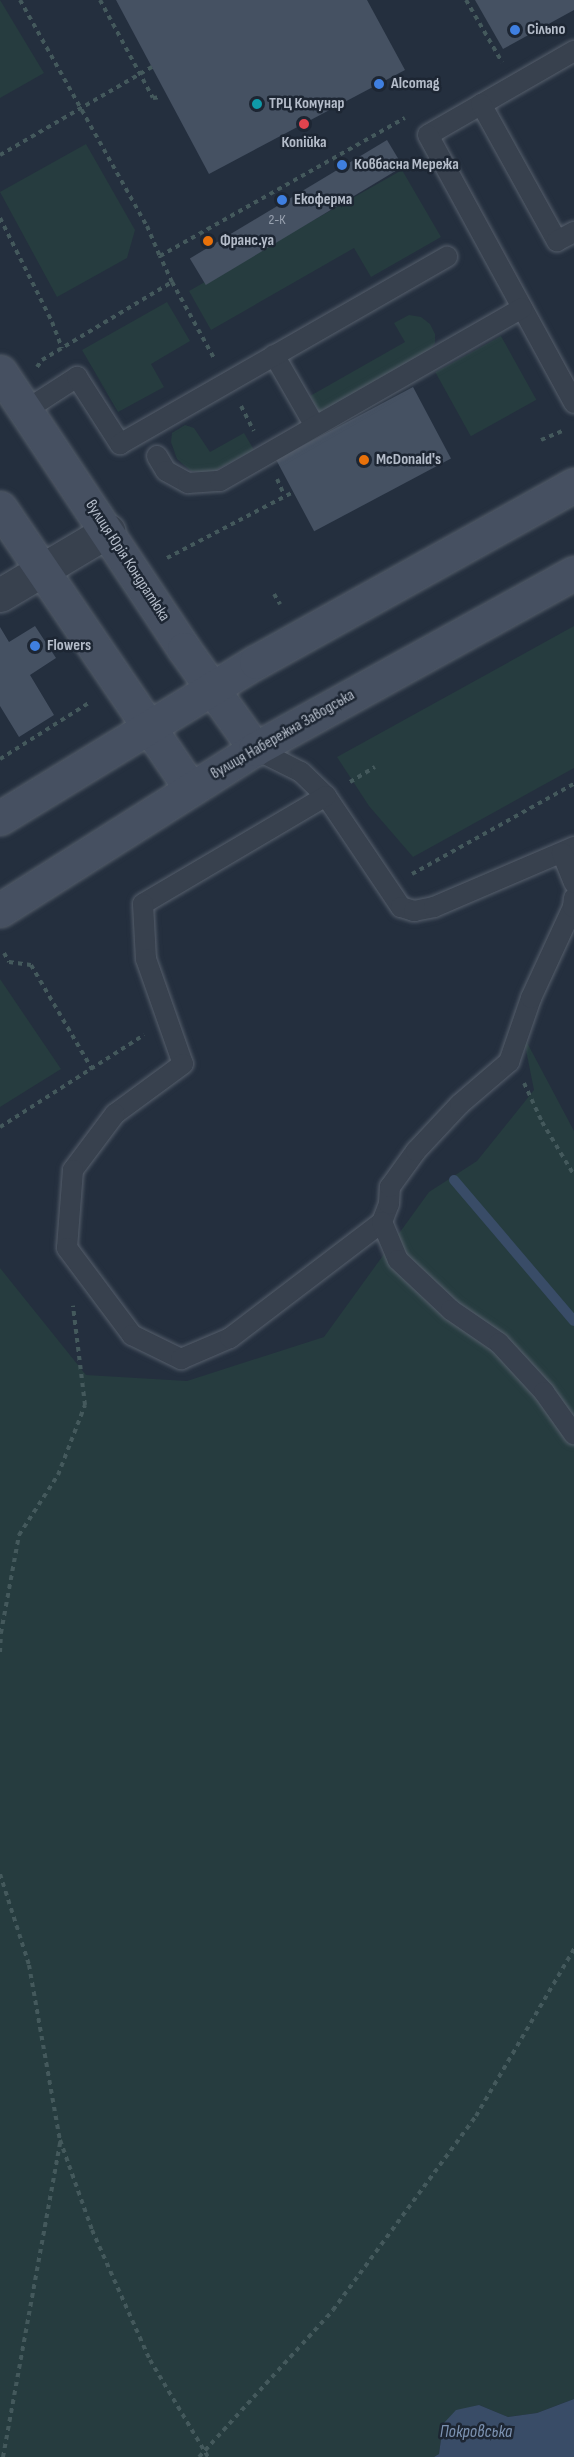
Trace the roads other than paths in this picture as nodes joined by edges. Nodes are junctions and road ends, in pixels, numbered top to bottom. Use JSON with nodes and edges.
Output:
{"nodes":[{"id":1,"x":574,"y":51,"type":"edge"},
{"id":2,"x":481,"y":104,"type":"junction"},
{"id":3,"x":574,"y":232,"type":"edge"},
{"id":4,"x":447,"y":257,"type":"dead end"},
{"id":5,"x":522,"y":308,"type":"junction"},
{"id":6,"x":274,"y":355,"type":"junction"},
{"id":7,"x":0,"y":372,"type":"edge"},
{"id":8,"x":574,"y":403,"type":"edge"},
{"id":9,"x":26,"y":410,"type":"junction"},
{"id":10,"x":315,"y":426,"type":"junction"},
{"id":11,"x":157,"y":456,"type":"dead end"},
{"id":12,"x":574,"y":485,"type":"edge"},
{"id":13,"x":0,"y":508,"type":"edge"},
{"id":14,"x":108,"y":531,"type":"junction"},
{"id":15,"x":42,"y":570,"type":"junction"},
{"id":16,"x":574,"y":573,"type":"edge"},
{"id":17,"x":0,"y":595,"type":"edge"},
{"id":18,"x":212,"y":689,"type":"junction"},
{"id":19,"x":149,"y":726,"type":"junction"},
{"id":20,"x":255,"y":749,"type":"junction"},
{"id":21,"x":191,"y":789,"type":"junction"},
{"id":22,"x":326,"y":796,"type":"junction"},
{"id":23,"x":0,"y":818,"type":"edge"},
{"id":24,"x":568,"y":850,"type":"edge"},
{"id":25,"x":574,"y":883,"type":"edge"},
{"id":26,"x":574,"y":898,"type":"edge"},
{"id":27,"x":0,"y":910,"type":"edge"},
{"id":28,"x":382,"y":1222,"type":"junction"},
{"id":29,"x":574,"y":1434,"type":"edge"}],
"edges":[{"from":1,"to":2,"type":"lane"},
{"from":2,"to":3,"type":"lane"},
{"from":2,"to":5,"type":"lane"},
{"from":4,"to":6,"type":"lane"},
{"from":5,"to":8,"type":"lane"},
{"from":5,"to":10,"type":"lane"},
{"from":6,"to":9,"type":"lane"},
{"from":6,"to":10,"type":"lane"},
{"from":7,"to":9,"type":"main road","name":"вулиця Юрія Кондратюка"},
{"from":9,"to":14,"type":"main road","name":"вулиця Юрія Кондратюка"},
{"from":10,"to":11,"type":"lane"},
{"from":12,"to":18,"type":"main road"},
{"from":13,"to":15,"type":"main road"},
{"from":14,"to":15,"type":"street"},
{"from":14,"to":18,"type":"main road","name":"вулиця Юрія Кондратюка"},
{"from":15,"to":17,"type":"street"},
{"from":15,"to":19,"type":"main road"},
{"from":16,"to":20,"type":"main road","name":"вулиця Набережна Заводська"},
{"from":18,"to":19,"type":"main road"},
{"from":18,"to":20,"type":"main road","name":"вулиця Юрія Кондратюка"},
{"from":19,"to":21,"type":"main road"},
{"from":19,"to":23,"type":"main road"},
{"from":20,"to":21,"type":"main road","name":"вулиця Набережна Заводська"},
{"from":20,"to":22,"type":"lane"},
{"from":21,"to":27,"type":"main road","name":"вулиця Набережна Заводська"},
{"from":22,"to":24,"type":"lane"},
{"from":22,"to":28,"type":"lane"},
{"from":24,"to":25,"type":"lane"},
{"from":26,"to":28,"type":"lane"},
{"from":28,"to":29,"type":"lane"}]}
